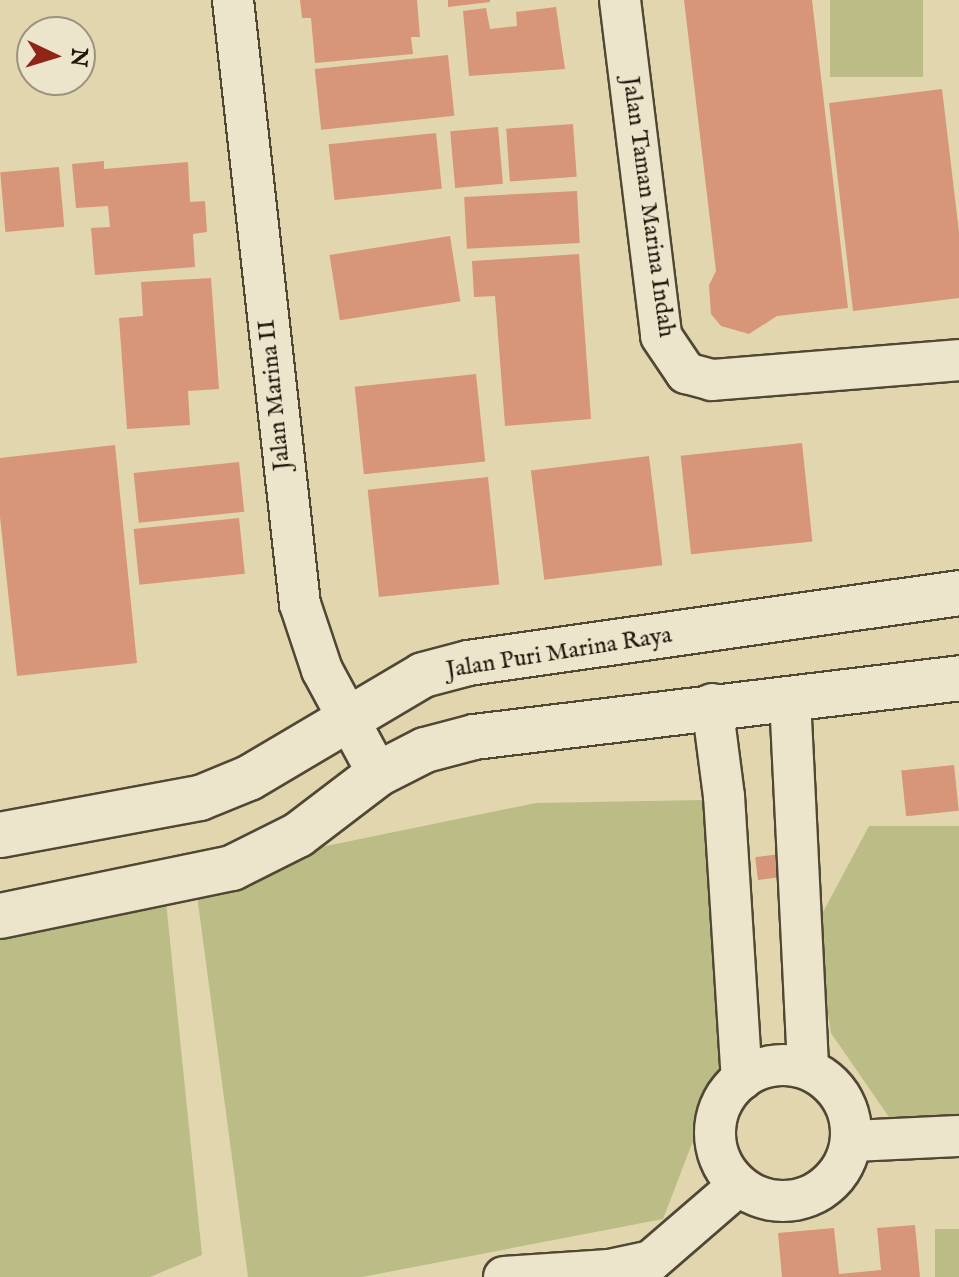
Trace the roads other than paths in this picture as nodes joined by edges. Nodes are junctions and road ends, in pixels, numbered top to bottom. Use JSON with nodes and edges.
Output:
{"nodes":[{"id":1,"x":233,"y":0,"type":"edge"},
{"id":2,"x":620,"y":0,"type":"edge"},
{"id":3,"x":959,"y":360,"type":"edge"},
{"id":4,"x":959,"y":593,"type":"edge"},
{"id":5,"x":959,"y":678,"type":"edge"},
{"id":6,"x":790,"y":698,"type":"junction"},
{"id":7,"x":712,"y":704,"type":"junction"},
{"id":8,"x":347,"y":717,"type":"junction"},
{"id":9,"x":378,"y":774,"type":"junction"},
{"id":10,"x":0,"y":835,"type":"edge"},
{"id":11,"x":0,"y":916,"type":"edge"},
{"id":12,"x":808,"y":1068,"type":"junction"},
{"id":13,"x":742,"y":1079,"type":"junction"},
{"id":14,"x":959,"y":1136,"type":"edge"},
{"id":15,"x":852,"y":1141,"type":"junction"},
{"id":16,"x":739,"y":1185,"type":"junction"},
{"id":17,"x":504,"y":1277,"type":"edge"}],
"edges":[{"from":1,"to":8,"type":"street","name":"Jalan Marina II"},
{"from":2,"to":3,"type":"street","name":"Jalan Taman Marina Indah"},
{"from":4,"to":8,"type":"street","name":"Jalan Puri Marina Raya"},
{"from":5,"to":6,"type":"street"},
{"from":6,"to":7,"type":"street"},
{"from":6,"to":12,"type":"street"},
{"from":7,"to":9,"type":"street"},
{"from":7,"to":13,"type":"street"},
{"from":8,"to":9,"type":"street","name":"Jalan Marina II"},
{"from":8,"to":10,"type":"street","name":"Jalan Puri Marina Raya"},
{"from":9,"to":11,"type":"street"},
{"from":12,"to":13,"type":"street"},
{"from":12,"to":15,"type":"street"},
{"from":13,"to":16,"type":"street"},
{"from":14,"to":15,"type":"street"},
{"from":15,"to":16,"type":"street"},
{"from":16,"to":17,"type":"street"}]}
